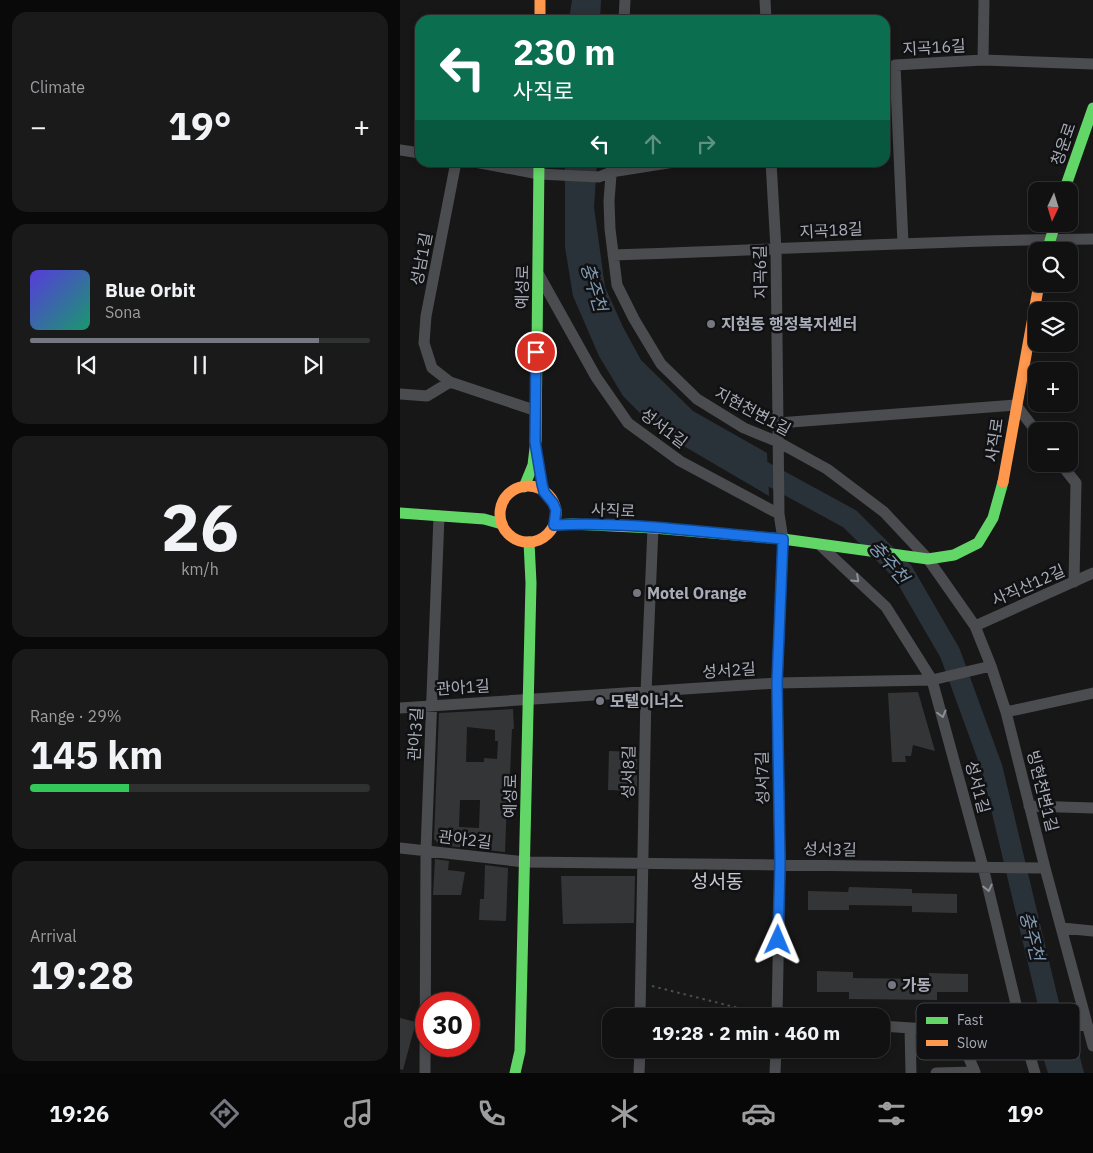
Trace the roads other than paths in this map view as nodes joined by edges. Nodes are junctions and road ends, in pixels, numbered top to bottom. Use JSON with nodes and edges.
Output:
{"nodes":[{"id":1,"x":540,"y":0,"type":"edge"},
{"id":2,"x":625,"y":0,"type":"edge"},
{"id":3,"x":766,"y":0,"type":"edge"},
{"id":4,"x":984,"y":0,"type":"edge"},
{"id":5,"x":540,"y":15,"type":"edge"},
{"id":6,"x":624,"y":15,"type":"edge"},
{"id":7,"x":766,"y":15,"type":"edge"},
{"id":8,"x":983,"y":60,"type":"junction"},
{"id":9,"x":1093,"y":64,"type":"edge"},
{"id":10,"x":1093,"y":108,"type":"edge"},
{"id":11,"x":400,"y":150,"type":"edge"},
{"id":12,"x":415,"y":152,"type":"edge"},
{"id":13,"x":455,"y":167,"type":"edge"},
{"id":14,"x":612,"y":167,"type":"edge"},
{"id":15,"x":771,"y":167,"type":"edge"},
{"id":16,"x":539,"y":168,"type":"edge"},
{"id":17,"x":1067,"y":182,"type":"edge"},
{"id":18,"x":1053,"y":232,"type":"edge"},
{"id":19,"x":1051,"y":239,"type":"junction"},
{"id":20,"x":1093,"y":239,"type":"edge"},
{"id":21,"x":1050,"y":242,"type":"edge"},
{"id":22,"x":903,"y":243,"type":"junction"},
{"id":23,"x":776,"y":249,"type":"junction"},
{"id":24,"x":613,"y":255,"type":"junction"},
{"id":25,"x":539,"y":275,"type":"junction"},
{"id":26,"x":1037,"y":292,"type":"edge"},
{"id":27,"x":450,"y":382,"type":"junction"},
{"id":28,"x":400,"y":394,"type":"edge"},
{"id":29,"x":1016,"y":405,"type":"junction"},
{"id":30,"x":534,"y":410,"type":"junction"},
{"id":31,"x":1029,"y":422,"type":"edge"},
{"id":32,"x":778,"y":423,"type":"junction"},
{"id":33,"x":535,"y":442,"type":"junction"},
{"id":34,"x":778,"y":442,"type":"junction"},
{"id":35,"x":1067,"y":472,"type":"edge"},
{"id":36,"x":524,"y":487,"type":"junction"},
{"id":37,"x":544,"y":492,"type":"junction"},
{"id":38,"x":400,"y":506,"type":"edge"},
{"id":39,"x":500,"y":510,"type":"junction"},
{"id":40,"x":400,"y":514,"type":"edge"},
{"id":41,"x":779,"y":514,"type":"junction"},
{"id":42,"x":439,"y":516,"type":"junction"},
{"id":43,"x":502,"y":524,"type":"junction"},
{"id":44,"x":554,"y":525,"type":"junction"},
{"id":45,"x":653,"y":528,"type":"junction"},
{"id":46,"x":783,"y":539,"type":"junction"},
{"id":47,"x":529,"y":542,"type":"junction"},
{"id":48,"x":821,"y":546,"type":"junction"},
{"id":49,"x":928,"y":559,"type":"junction"},
{"id":50,"x":1093,"y":573,"type":"edge"},
{"id":51,"x":1074,"y":582,"type":"junction"},
{"id":52,"x":976,"y":626,"type":"junction"},
{"id":53,"x":991,"y":666,"type":"junction"},
{"id":54,"x":932,"y":680,"type":"junction"},
{"id":55,"x":777,"y":683,"type":"junction"},
{"id":56,"x":646,"y":692,"type":"junction"},
{"id":57,"x":1093,"y":693,"type":"edge"},
{"id":58,"x":528,"y":699,"type":"junction"},
{"id":59,"x":433,"y":705,"type":"junction"},
{"id":60,"x":400,"y":708,"type":"edge"},
{"id":61,"x":1006,"y":712,"type":"junction"},
{"id":62,"x":1029,"y":806,"type":"junction"},
{"id":63,"x":1093,"y":808,"type":"edge"},
{"id":64,"x":400,"y":848,"type":"edge"},
{"id":65,"x":426,"y":850,"type":"junction"},
{"id":66,"x":525,"y":862,"type":"junction"},
{"id":67,"x":642,"y":863,"type":"junction"},
{"id":68,"x":780,"y":864,"type":"junction"},
{"id":69,"x":983,"y":867,"type":"junction"},
{"id":70,"x":1045,"y":868,"type":"junction"},
{"id":71,"x":1062,"y":928,"type":"junction"},
{"id":72,"x":1093,"y":931,"type":"edge"},
{"id":73,"x":1016,"y":1003,"type":"edge"},
{"id":74,"x":640,"y":1008,"type":"edge"},
{"id":75,"x":777,"y":1008,"type":"edge"},
{"id":76,"x":1087,"y":1024,"type":"junction"},
{"id":77,"x":1080,"y":1025,"type":"edge"},
{"id":78,"x":890,"y":1027,"type":"edge"},
{"id":79,"x":910,"y":1028,"type":"junction"},
{"id":80,"x":916,"y":1028,"type":"edge"},
{"id":81,"x":1093,"y":1046,"type":"edge"},
{"id":82,"x":520,"y":1051,"type":"junction"},
{"id":83,"x":640,"y":1058,"type":"edge"},
{"id":84,"x":776,"y":1058,"type":"edge"},
{"id":85,"x":969,"y":1060,"type":"edge"},
{"id":86,"x":1031,"y":1060,"type":"edge"},
{"id":87,"x":974,"y":1072,"type":"edge"},
{"id":88,"x":425,"y":1073,"type":"edge"},
{"id":89,"x":515,"y":1073,"type":"edge"},
{"id":90,"x":523,"y":1073,"type":"edge"},
{"id":91,"x":639,"y":1073,"type":"edge"},
{"id":92,"x":775,"y":1073,"type":"edge"},
{"id":93,"x":911,"y":1073,"type":"edge"},
{"id":94,"x":936,"y":1073,"type":"edge"},
{"id":95,"x":1035,"y":1073,"type":"edge"}],
"edges":[{"from":1,"to":5,"type":"main road"},
{"from":2,"to":6,"type":"street"},
{"from":3,"to":7,"type":"street"},
{"from":4,"to":8,"type":"street"},
{"from":8,"to":9,"type":"street","name":"지곡16길"},
{"from":8,"to":22,"type":"street","name":"지곡16길"},
{"from":10,"to":17,"type":"main road","name":"청운로"},
{"from":11,"to":12,"type":"street"},
{"from":13,"to":27,"type":"street","name":"성남1길"},
{"from":14,"to":16,"type":"street"},
{"from":14,"to":24,"type":"street","name":"지현천변1길"},
{"from":15,"to":23,"type":"street","name":"지곡6길"},
{"from":16,"to":25,"type":"main road","name":"예성로"},
{"from":18,"to":19,"type":"main road"},
{"from":19,"to":20,"type":"street"},
{"from":19,"to":21,"type":"main road"},
{"from":19,"to":22,"type":"street","name":"지곡18길"},
{"from":22,"to":23,"type":"street","name":"지곡18길"},
{"from":23,"to":24,"type":"street","name":"지곡18길"},
{"from":23,"to":32,"type":"street","name":"지곡6길"},
{"from":24,"to":34,"type":"street","name":"지현천변1길"},
{"from":25,"to":30,"type":"main road","name":"예성로"},
{"from":25,"to":41,"type":"street","name":"성서1길"},
{"from":26,"to":29,"type":"main road","name":"사직로"},
{"from":27,"to":28,"type":"street"},
{"from":27,"to":30,"type":"street","name":"성남1길"},
{"from":29,"to":31,"type":"street"},
{"from":29,"to":32,"type":"street"},
{"from":29,"to":49,"type":"main road","name":"사직로"},
{"from":30,"to":33,"type":"main road","name":"예성로"},
{"from":32,"to":34,"type":"street","name":"지곡6길"},
{"from":33,"to":36,"type":"main road"},
{"from":33,"to":37,"type":"main road"},
{"from":34,"to":41,"type":"street","name":"지곡6길"},
{"from":34,"to":49,"type":"street","name":"지현천변1길"},
{"from":35,"to":51,"type":"street"},
{"from":36,"to":37,"type":"main road"},
{"from":36,"to":39,"type":"main road"},
{"from":37,"to":44,"type":"main road"},
{"from":38,"to":39,"type":"main road"},
{"from":39,"to":43,"type":"main road"},
{"from":40,"to":42,"type":"main road"},
{"from":41,"to":46,"type":"street","name":"성서7길"},
{"from":42,"to":43,"type":"main road"},
{"from":42,"to":59,"type":"street","name":"관아3길"},
{"from":43,"to":47,"type":"main road"},
{"from":44,"to":45,"type":"main road","name":"사직로"},
{"from":44,"to":47,"type":"main road"},
{"from":45,"to":46,"type":"main road","name":"사직로"},
{"from":45,"to":56,"type":"street","name":"성서8길"},
{"from":46,"to":48,"type":"main road","name":"사직로"},
{"from":46,"to":55,"type":"street","name":"성서7길"},
{"from":47,"to":58,"type":"main road","name":"예성로"},
{"from":48,"to":49,"type":"main road","name":"사직로"},
{"from":48,"to":54,"type":"street","name":"성서1길","one_way":true},
{"from":49,"to":52,"type":"street","name":"빙현천변1길"},
{"from":50,"to":51,"type":"street","name":"사직산12길"},
{"from":51,"to":52,"type":"street","name":"사직산12길"},
{"from":52,"to":53,"type":"street","name":"빙현천변1길"},
{"from":53,"to":54,"type":"street","name":"성서2길"},
{"from":53,"to":61,"type":"street","name":"빙현천변1길"},
{"from":54,"to":55,"type":"street","name":"성서2길"},
{"from":54,"to":69,"type":"street","name":"성서1길","one_way":true},
{"from":55,"to":56,"type":"street","name":"성서2길"},
{"from":55,"to":68,"type":"street","name":"성서7길"},
{"from":56,"to":58,"type":"street","name":"성서2길"},
{"from":56,"to":67,"type":"street","name":"성서8길"},
{"from":57,"to":61,"type":"street"},
{"from":58,"to":59,"type":"street","name":"관아1길"},
{"from":58,"to":66,"type":"main road","name":"예성로"},
{"from":59,"to":60,"type":"street","name":"관아1길"},
{"from":59,"to":65,"type":"street","name":"관아3길"},
{"from":61,"to":62,"type":"street","name":"빙현천변1길"},
{"from":62,"to":63,"type":"street"},
{"from":62,"to":70,"type":"street","name":"빙현천변1길"},
{"from":64,"to":65,"type":"street","name":"관아2길"},
{"from":65,"to":66,"type":"street","name":"관아2길"},
{"from":65,"to":88,"type":"street","name":"관아3길"},
{"from":66,"to":67,"type":"street","name":"성서3길"},
{"from":66,"to":82,"type":"main road","name":"예성로"},
{"from":67,"to":68,"type":"street","name":"성서3길"},
{"from":67,"to":74,"type":"street","name":"성서8길"},
{"from":68,"to":69,"type":"street","name":"성서3길"},
{"from":68,"to":75,"type":"street","name":"성서7길"},
{"from":69,"to":70,"type":"street","name":"성서3길"},
{"from":69,"to":73,"type":"street","name":"성서1길","one_way":true},
{"from":70,"to":71,"type":"street","name":"빙현천변1길"},
{"from":71,"to":72,"type":"street"},
{"from":71,"to":76,"type":"street","name":"빙현천변1길"},
{"from":76,"to":77,"type":"street"},
{"from":76,"to":81,"type":"street","name":"빙현천변1길"},
{"from":78,"to":79,"type":"street"},
{"from":79,"to":80,"type":"street"},
{"from":79,"to":93,"type":"street"},
{"from":82,"to":89,"type":"main road","name":"예성로"},
{"from":82,"to":90,"type":"main road","name":"예성로"},
{"from":83,"to":91,"type":"street"},
{"from":84,"to":92,"type":"street"},
{"from":85,"to":87,"type":"street"},
{"from":86,"to":95,"type":"street","name":"성서1길"},
{"from":87,"to":94,"type":"street"}]}
